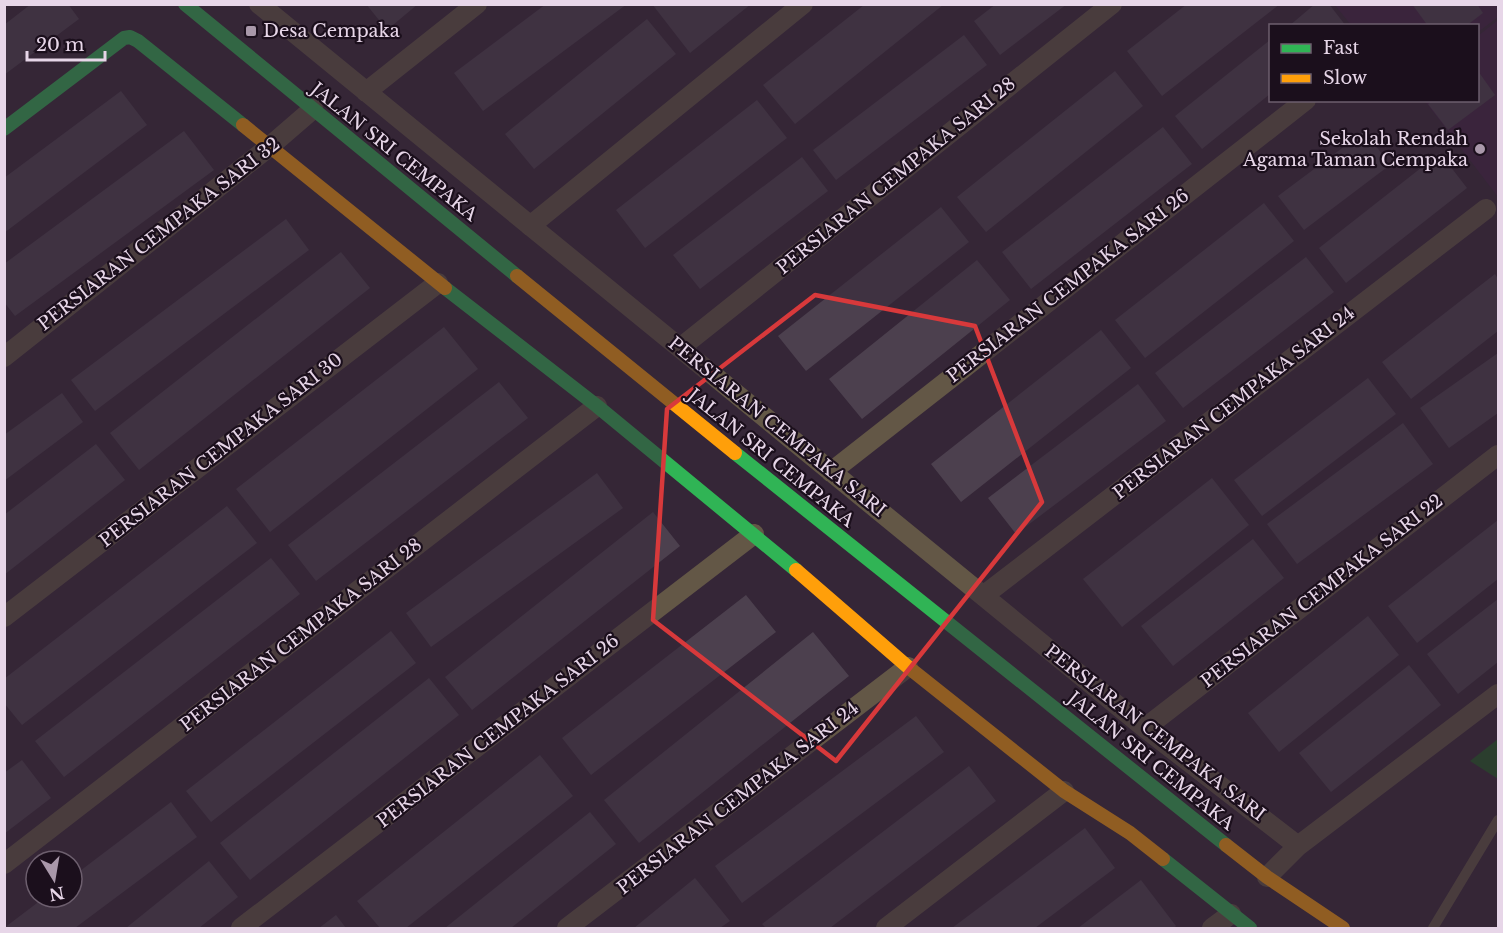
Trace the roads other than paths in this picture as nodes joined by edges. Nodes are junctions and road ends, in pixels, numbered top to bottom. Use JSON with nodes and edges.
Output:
{"nodes":[{"id":1,"x":184,"y":4,"type":"edge"},
{"id":2,"x":259,"y":4,"type":"edge"},
{"id":3,"x":477,"y":4,"type":"edge"},
{"id":4,"x":803,"y":4,"type":"edge"},
{"id":5,"x":1112,"y":4,"type":"edge"},
{"id":6,"x":366,"y":92,"type":"junction"},
{"id":7,"x":1303,"y":102,"type":"edge"},
{"id":8,"x":313,"y":109,"type":"junction"},
{"id":9,"x":4,"y":129,"type":"edge"},
{"id":10,"x":269,"y":147,"type":"junction"},
{"id":11,"x":1486,"y":209,"type":"dead end"},
{"id":12,"x":530,"y":226,"type":"junction"},
{"id":13,"x":438,"y":283,"type":"junction"},
{"id":14,"x":680,"y":348,"type":"junction"},
{"id":15,"x":4,"y":357,"type":"edge"},
{"id":16,"x":597,"y":406,"type":"junction"},
{"id":17,"x":1498,"y":455,"type":"edge"},
{"id":18,"x":831,"y":472,"type":"junction"},
{"id":19,"x":754,"y":534,"type":"junction"},
{"id":20,"x":983,"y":596,"type":"junction"},
{"id":21,"x":4,"y":617,"type":"edge"},
{"id":22,"x":908,"y":667,"type":"junction"},
{"id":23,"x":1498,"y":694,"type":"edge"},
{"id":24,"x":1145,"y":728,"type":"junction"},
{"id":25,"x":1064,"y":791,"type":"junction"},
{"id":26,"x":1498,"y":820,"type":"edge"},
{"id":27,"x":1298,"y":846,"type":"junction"},
{"id":28,"x":4,"y":864,"type":"edge"},
{"id":29,"x":1267,"y":877,"type":"junction"},
{"id":30,"x":1231,"y":914,"type":"junction"},
{"id":31,"x":241,"y":928,"type":"edge"},
{"id":32,"x":567,"y":928,"type":"edge"},
{"id":33,"x":886,"y":928,"type":"edge"},
{"id":34,"x":1212,"y":928,"type":"edge"},
{"id":35,"x":1250,"y":928,"type":"edge"},
{"id":36,"x":1343,"y":928,"type":"edge"},
{"id":37,"x":1433,"y":928,"type":"edge"}],
"edges":[{"from":1,"to":8,"type":"street","name":"JALAN SRI CEMPAKA"},
{"from":2,"to":6,"type":"street","name":"PERSIARAN CEMPAKA SARI"},
{"from":3,"to":6,"type":"street"},
{"from":4,"to":12,"type":"street"},
{"from":5,"to":14,"type":"street","name":"PERSIARAN CEMPAKA SARI 28"},
{"from":6,"to":12,"type":"street","name":"PERSIARAN CEMPAKA SARI"},
{"from":7,"to":18,"type":"street","name":"PERSIARAN CEMPAKA SARI 26"},
{"from":8,"to":10,"type":"street","name":"PERSIARAN CEMPAKA SARI 32"},
{"from":8,"to":29,"type":"street","name":"JALAN SRI CEMPAKA"},
{"from":9,"to":10,"type":"street"},
{"from":10,"to":13,"type":"street"},
{"from":10,"to":15,"type":"street","name":"PERSIARAN CEMPAKA SARI 32"},
{"from":11,"to":20,"type":"street","name":"PERSIARAN CEMPAKA SARI 24"},
{"from":12,"to":14,"type":"street","name":"PERSIARAN CEMPAKA SARI"},
{"from":13,"to":16,"type":"street"},
{"from":13,"to":21,"type":"street","name":"PERSIARAN CEMPAKA SARI 30"},
{"from":14,"to":18,"type":"street","name":"PERSIARAN CEMPAKA SARI"},
{"from":16,"to":19,"type":"street"},
{"from":16,"to":28,"type":"street","name":"PERSIARAN CEMPAKA SARI 28"},
{"from":17,"to":24,"type":"street","name":"PERSIARAN CEMPAKA SARI 22"},
{"from":18,"to":20,"type":"street","name":"PERSIARAN CEMPAKA SARI"},
{"from":19,"to":22,"type":"street"},
{"from":19,"to":31,"type":"street","name":"PERSIARAN CEMPAKA SARI 26"},
{"from":20,"to":24,"type":"street","name":"PERSIARAN CEMPAKA SARI"},
{"from":22,"to":25,"type":"street"},
{"from":22,"to":32,"type":"street","name":"PERSIARAN CEMPAKA SARI 24"},
{"from":23,"to":27,"type":"street"},
{"from":24,"to":27,"type":"street","name":"PERSIARAN CEMPAKA SARI"},
{"from":25,"to":30,"type":"street"},
{"from":25,"to":33,"type":"street"},
{"from":26,"to":37,"type":"lane"},
{"from":27,"to":29,"type":"street"},
{"from":29,"to":36,"type":"street","name":"JALAN SRI CEMPAKA"},
{"from":30,"to":34,"type":"street"},
{"from":30,"to":35,"type":"street"}]}
